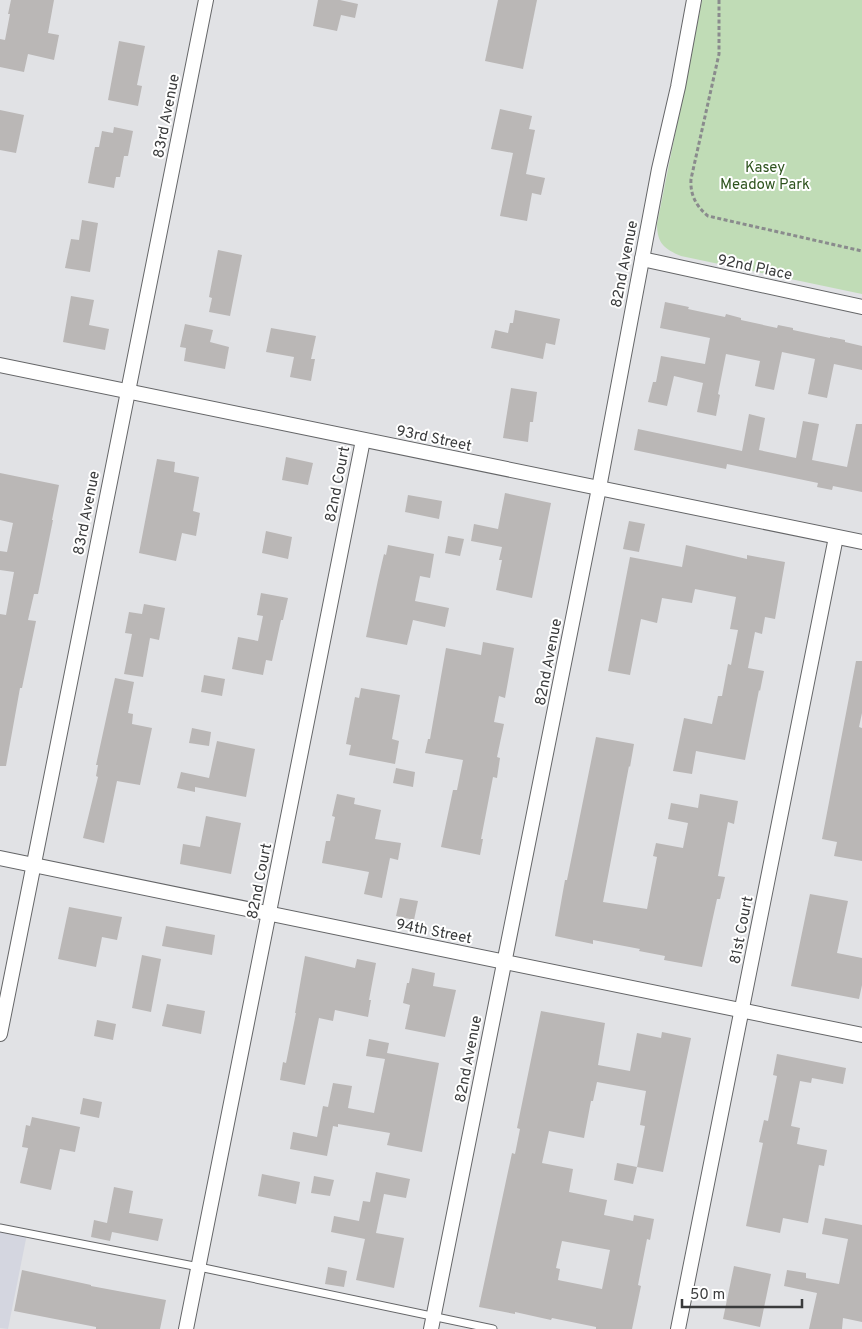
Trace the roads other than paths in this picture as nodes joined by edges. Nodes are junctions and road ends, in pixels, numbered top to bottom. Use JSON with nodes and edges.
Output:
{"nodes":[{"id":1,"x":206,"y":0,"type":"edge"},
{"id":2,"x":694,"y":0,"type":"edge"},
{"id":3,"x":642,"y":259,"type":"junction"},
{"id":4,"x":862,"y":307,"type":"edge"},
{"id":5,"x":0,"y":365,"type":"edge"},
{"id":6,"x":127,"y":391,"type":"junction"},
{"id":7,"x":363,"y":440,"type":"junction"},
{"id":8,"x":599,"y":488,"type":"junction"},
{"id":9,"x":836,"y":537,"type":"junction"},
{"id":10,"x":862,"y":542,"type":"edge"},
{"id":11,"x":0,"y":858,"type":"edge"},
{"id":12,"x":33,"y":864,"type":"junction"},
{"id":13,"x":268,"y":914,"type":"junction"},
{"id":14,"x":504,"y":961,"type":"junction"},
{"id":15,"x":742,"y":1011,"type":"junction"},
{"id":16,"x":0,"y":1034,"type":"edge"},
{"id":17,"x":862,"y":1036,"type":"edge"},
{"id":18,"x":0,"y":1228,"type":"edge"},
{"id":19,"x":199,"y":1268,"type":"junction"},
{"id":20,"x":433,"y":1323,"type":"edge"},
{"id":21,"x":186,"y":1329,"type":"edge"},
{"id":22,"x":493,"y":1329,"type":"edge"},
{"id":23,"x":678,"y":1329,"type":"edge"}],
"edges":[{"from":1,"to":6,"type":"street","name":"83rd Avenue"},
{"from":2,"to":3,"type":"street","name":"82nd Avenue"},
{"from":3,"to":4,"type":"street","name":"92nd Place"},
{"from":3,"to":8,"type":"street","name":"82nd Avenue"},
{"from":5,"to":6,"type":"street","name":"93rd Street"},
{"from":6,"to":7,"type":"street","name":"93rd Street"},
{"from":6,"to":12,"type":"street","name":"83rd Avenue"},
{"from":7,"to":8,"type":"street","name":"93rd Street"},
{"from":7,"to":13,"type":"street","name":"82nd Court"},
{"from":8,"to":9,"type":"street","name":"93rd Street"},
{"from":8,"to":14,"type":"street","name":"82nd Avenue"},
{"from":9,"to":10,"type":"street","name":"93rd Street"},
{"from":9,"to":15,"type":"street","name":"81st Court"},
{"from":11,"to":12,"type":"street","name":"94th Street"},
{"from":12,"to":13,"type":"street","name":"94th Street"},
{"from":12,"to":16,"type":"street","name":"83rd Avenue"},
{"from":13,"to":14,"type":"street","name":"94th Street"},
{"from":13,"to":19,"type":"street","name":"82nd Court"},
{"from":14,"to":15,"type":"street","name":"94th Street"},
{"from":14,"to":20,"type":"street","name":"82nd Avenue"},
{"from":15,"to":17,"type":"street","name":"94th Street"},
{"from":15,"to":23,"type":"street","name":"81st Court"},
{"from":18,"to":19,"type":"lane"},
{"from":19,"to":20,"type":"lane"},
{"from":19,"to":21,"type":"street","name":"82nd Court"},
{"from":20,"to":22,"type":"lane"}]}
